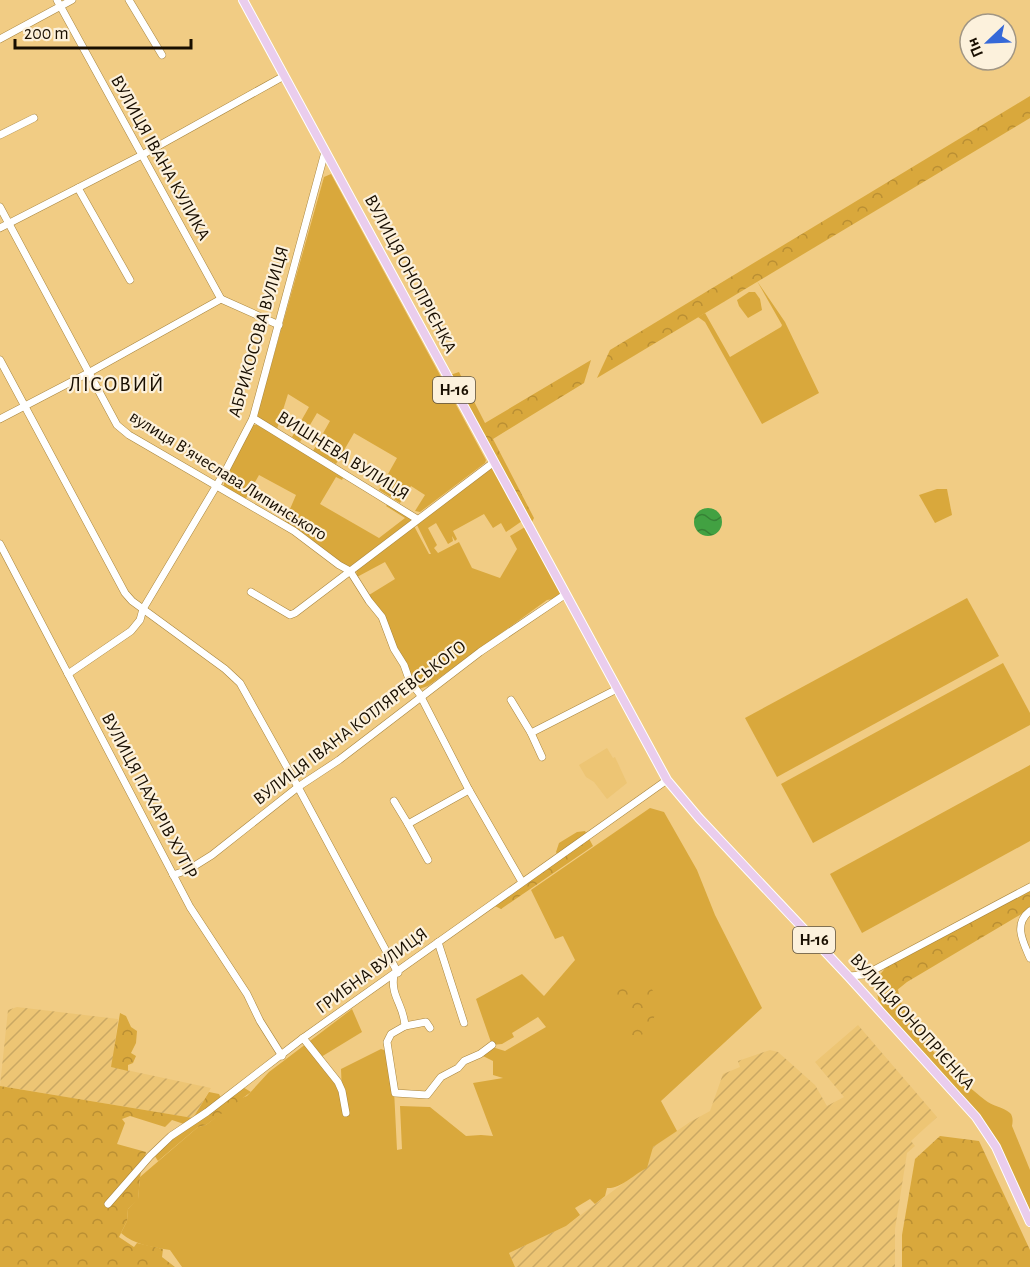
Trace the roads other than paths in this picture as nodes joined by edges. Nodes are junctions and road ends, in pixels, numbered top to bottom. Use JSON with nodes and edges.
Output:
{"nodes":[{"id":1,"x":72,"y":0,"type":"edge"},
{"id":2,"x":129,"y":0,"type":"edge"},
{"id":3,"x":243,"y":0,"type":"edge"},
{"id":4,"x":58,"y":3,"type":"edge"},
{"id":5,"x":0,"y":39,"type":"edge"},
{"id":6,"x":162,"y":55,"type":"dead end"},
{"id":7,"x":284,"y":76,"type":"junction"},
{"id":8,"x":34,"y":118,"type":"dead end"},
{"id":9,"x":0,"y":135,"type":"edge"},
{"id":10,"x":325,"y":152,"type":"junction"},
{"id":11,"x":142,"y":155,"type":"junction"},
{"id":12,"x":78,"y":188,"type":"junction"},
{"id":13,"x":0,"y":207,"type":"edge"},
{"id":14,"x":9,"y":224,"type":"junction"},
{"id":15,"x":0,"y":228,"type":"edge"},
{"id":16,"x":130,"y":280,"type":"dead end"},
{"id":17,"x":221,"y":299,"type":"junction"},
{"id":18,"x":279,"y":326,"type":"junction"},
{"id":19,"x":0,"y":360,"type":"edge"},
{"id":20,"x":90,"y":372,"type":"junction"},
{"id":21,"x":25,"y":406,"type":"junction"},
{"id":22,"x":253,"y":418,"type":"junction"},
{"id":23,"x":0,"y":419,"type":"edge"},
{"id":24,"x":494,"y":462,"type":"junction"},
{"id":25,"x":215,"y":487,"type":"junction"},
{"id":26,"x":417,"y":519,"type":"junction"},
{"id":27,"x":0,"y":544,"type":"edge"},
{"id":28,"x":350,"y":571,"type":"junction"},
{"id":29,"x":251,"y":592,"type":"dead end"},
{"id":30,"x":566,"y":594,"type":"junction"},
{"id":31,"x":143,"y":609,"type":"junction"},
{"id":32,"x":68,"y":674,"type":"junction"},
{"id":33,"x":617,"y":689,"type":"junction"},
{"id":34,"x":420,"y":696,"type":"junction"},
{"id":35,"x":511,"y":700,"type":"dead end"},
{"id":36,"x":531,"y":733,"type":"junction"},
{"id":37,"x":542,"y":757,"type":"dead end"},
{"id":38,"x":667,"y":780,"type":"junction"},
{"id":39,"x":298,"y":787,"type":"junction"},
{"id":40,"x":469,"y":790,"type":"junction"},
{"id":41,"x":394,"y":801,"type":"dead end"},
{"id":42,"x":408,"y":824,"type":"junction"},
{"id":43,"x":428,"y":860,"type":"dead end"},
{"id":44,"x":173,"y":875,"type":"junction"},
{"id":45,"x":522,"y":882,"type":"junction"},
{"id":46,"x":1030,"y":887,"type":"edge"},
{"id":47,"x":1030,"y":911,"type":"edge"},
{"id":48,"x":438,"y":942,"type":"junction"},
{"id":49,"x":1030,"y":958,"type":"edge"},
{"id":50,"x":396,"y":974,"type":"junction"},
{"id":51,"x":848,"y":976,"type":"junction"},
{"id":52,"x":384,"y":983,"type":"junction"},
{"id":53,"x":392,"y":986,"type":"junction"},
{"id":54,"x":464,"y":1023,"type":"dead end"},
{"id":55,"x":405,"y":1026,"type":"junction"},
{"id":56,"x":430,"y":1028,"type":"dead end"},
{"id":57,"x":303,"y":1038,"type":"junction"},
{"id":58,"x":492,"y":1045,"type":"dead end"},
{"id":59,"x":282,"y":1056,"type":"junction"},
{"id":60,"x":346,"y":1113,"type":"dead end"},
{"id":61,"x":108,"y":1204,"type":"dead end"},
{"id":62,"x":1030,"y":1222,"type":"edge"}],
"edges":[{"from":1,"to":4,"type":"street"},
{"from":2,"to":6,"type":"street"},
{"from":3,"to":7,"type":"main road","name":"ВУЛИЦЯ ОНОПРІЄНКА","number":"Н-16"},
{"from":4,"to":5,"type":"street"},
{"from":4,"to":11,"type":"street","name":"ВУЛИЦЯ ІВАНА КУЛИКА"},
{"from":7,"to":10,"type":"main road","name":"ВУЛИЦЯ ОНОПРІЄНКА","number":"Н-16"},
{"from":7,"to":11,"type":"street"},
{"from":8,"to":9,"type":"street"},
{"from":10,"to":18,"type":"street","name":"АБРИКОСОВА ВУЛИЦЯ"},
{"from":10,"to":24,"type":"main road","name":"ВУЛИЦЯ ОНОПРІЄНКА","number":"Н-16"},
{"from":11,"to":12,"type":"street"},
{"from":11,"to":17,"type":"street","name":"ВУЛИЦЯ ІВАНА КУЛИКА"},
{"from":12,"to":14,"type":"street"},
{"from":12,"to":16,"type":"street"},
{"from":13,"to":14,"type":"street","name":"вулиця Вʼячеслава Липинського"},
{"from":14,"to":15,"type":"street"},
{"from":14,"to":20,"type":"street","name":"вулиця Вʼячеслава Липинського"},
{"from":17,"to":18,"type":"street"},
{"from":17,"to":20,"type":"street"},
{"from":18,"to":22,"type":"street","name":"АБРИКОСОВА ВУЛИЦЯ"},
{"from":19,"to":21,"type":"street"},
{"from":20,"to":21,"type":"street"},
{"from":20,"to":25,"type":"street","name":"вулиця Вʼячеслава Липинського"},
{"from":21,"to":23,"type":"street"},
{"from":21,"to":31,"type":"street"},
{"from":22,"to":25,"type":"street","name":"АБРИКОСОВА ВУЛИЦЯ"},
{"from":22,"to":26,"type":"street","name":"ВИШНЕВА ВУЛИЦЯ"},
{"from":24,"to":26,"type":"street","name":"ВИШНЕВА ВУЛИЦЯ"},
{"from":24,"to":30,"type":"main road","name":"ВУЛИЦЯ ОНОПРІЄНКА","number":"Н-16"},
{"from":25,"to":28,"type":"street","name":"вулиця Вʼячеслава Липинського"},
{"from":25,"to":31,"type":"street","name":"АБРИКОСОВА ВУЛИЦЯ"},
{"from":26,"to":28,"type":"street","name":"ВИШНЕВА ВУЛИЦЯ"},
{"from":27,"to":32,"type":"street","name":"ВУЛИЦЯ ПАХАРІВ ХУТІР"},
{"from":28,"to":29,"type":"street","name":"ВИШНЕВА ВУЛИЦЯ"},
{"from":28,"to":34,"type":"street","name":"вулиця Вʼячеслава Липинського"},
{"from":30,"to":33,"type":"main road","name":"ВУЛИЦЯ ОНОПРІЄНКА","number":"Н-16"},
{"from":30,"to":34,"type":"street","name":"ВУЛИЦЯ ІВАНА КОТЛЯРЕВСЬКОГО"},
{"from":31,"to":32,"type":"street","name":"АБРИКОСОВА ВУЛИЦЯ"},
{"from":31,"to":39,"type":"street"},
{"from":32,"to":44,"type":"street","name":"ВУЛИЦЯ ПАХАРІВ ХУТІР"},
{"from":33,"to":36,"type":"street"},
{"from":33,"to":38,"type":"main road","name":"ВУЛИЦЯ ОНОПРІЄНКА","number":"Н-16"},
{"from":34,"to":39,"type":"street","name":"ВУЛИЦЯ ІВАНА КОТЛЯРЕВСЬКОГО"},
{"from":34,"to":40,"type":"street","name":"вулиця Вʼячеслава Липинського"},
{"from":35,"to":36,"type":"street"},
{"from":36,"to":37,"type":"street"},
{"from":38,"to":45,"type":"street","name":"ГРИБНА ВУЛИЦЯ"},
{"from":38,"to":51,"type":"main road","name":"ВУЛИЦЯ ОНОПРІЄНКА","number":"Н-16"},
{"from":39,"to":44,"type":"street","name":"ВУЛИЦЯ ІВАНА КОТЛЯРЕВСЬКОГО"},
{"from":39,"to":50,"type":"street"},
{"from":40,"to":42,"type":"street"},
{"from":40,"to":45,"type":"street","name":"вулиця Вʼячеслава Липинського"},
{"from":41,"to":42,"type":"street"},
{"from":42,"to":43,"type":"street"},
{"from":44,"to":59,"type":"street","name":"ВУЛИЦЯ ПАХАРІВ ХУТІР"},
{"from":45,"to":48,"type":"street","name":"ГРИБНА ВУЛИЦЯ"},
{"from":46,"to":51,"type":"street"},
{"from":47,"to":49,"type":"street"},
{"from":48,"to":50,"type":"street","name":"ГРИБНА ВУЛИЦЯ"},
{"from":48,"to":54,"type":"street"},
{"from":50,"to":52,"type":"street","name":"ГРИБНА ВУЛИЦЯ"},
{"from":50,"to":53,"type":"street"},
{"from":51,"to":62,"type":"main road","name":"ВУЛИЦЯ ОНОПРІЄНКА","number":"Н-16"},
{"from":52,"to":53,"type":"street"},
{"from":52,"to":57,"type":"street","name":"ГРИБНА ВУЛИЦЯ"},
{"from":53,"to":55,"type":"street"},
{"from":55,"to":56,"type":"street"},
{"from":55,"to":58,"type":"street"},
{"from":57,"to":59,"type":"street","name":"ГРИБНА ВУЛИЦЯ"},
{"from":57,"to":60,"type":"street"},
{"from":59,"to":61,"type":"street","name":"ГРИБНА ВУЛИЦЯ"}]}
